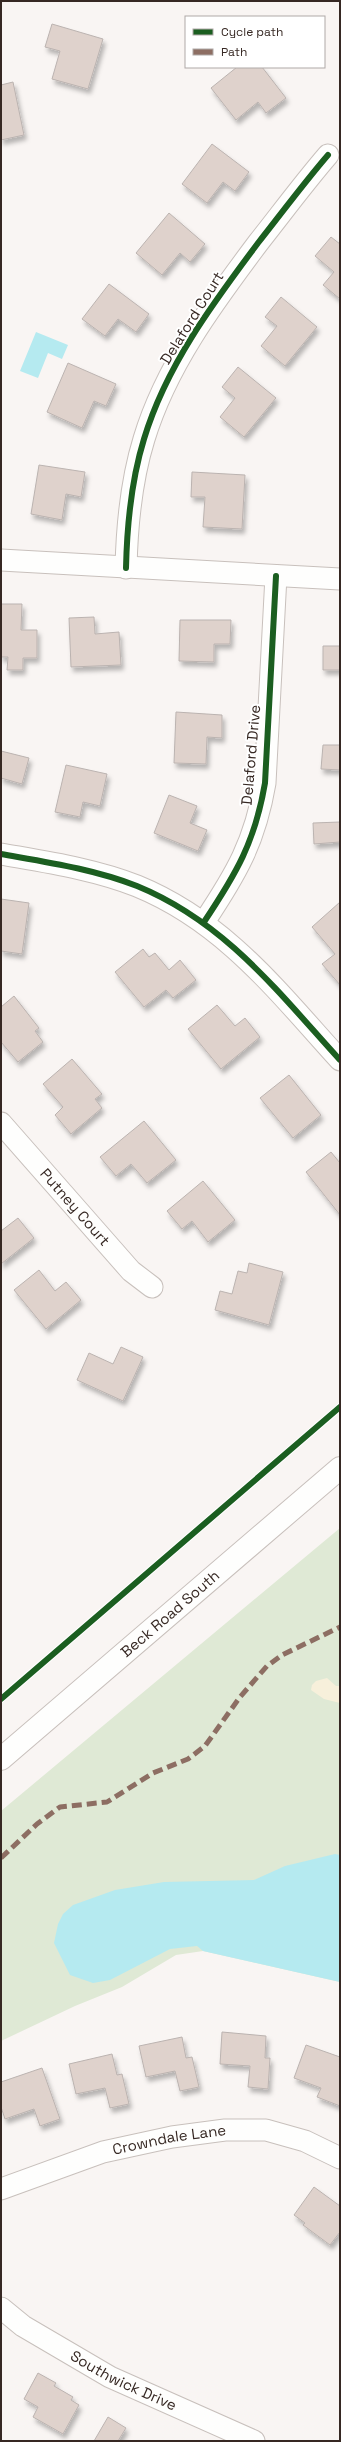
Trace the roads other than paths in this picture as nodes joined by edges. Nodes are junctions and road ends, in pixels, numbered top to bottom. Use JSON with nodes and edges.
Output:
{"nodes":[{"id":1,"x":328,"y":155,"type":"dead end"},
{"id":2,"x":1,"y":560,"type":"edge"},
{"id":3,"x":126,"y":568,"type":"junction"},
{"id":4,"x":276,"y":576,"type":"junction"},
{"id":5,"x":340,"y":579,"type":"edge"},
{"id":6,"x":1,"y":854,"type":"edge"},
{"id":7,"x":204,"y":922,"type":"junction"},
{"id":8,"x":340,"y":1060,"type":"edge"},
{"id":9,"x":1,"y":1123,"type":"edge"},
{"id":10,"x":152,"y":1287,"type":"dead end"},
{"id":11,"x":340,"y":1468,"type":"edge"},
{"id":12,"x":1,"y":1759,"type":"edge"},
{"id":13,"x":340,"y":2158,"type":"edge"},
{"id":14,"x":1,"y":2189,"type":"edge"},
{"id":15,"x":1,"y":2308,"type":"edge"},
{"id":16,"x":254,"y":2441,"type":"edge"}],
"edges":[{"from":1,"to":3,"type":"street","name":"Delaford Court"},
{"from":2,"to":3,"type":"street"},
{"from":3,"to":4,"type":"street"},
{"from":4,"to":5,"type":"street"},
{"from":4,"to":7,"type":"street","name":"Delaford Drive"},
{"from":6,"to":7,"type":"street"},
{"from":7,"to":8,"type":"street"},
{"from":9,"to":10,"type":"street","name":"Putney Court"},
{"from":11,"to":12,"type":"main road","name":"Beck Road South"},
{"from":13,"to":14,"type":"street","name":"Crowndale Lane"},
{"from":15,"to":16,"type":"street","name":"Southwick Drive"}]}
